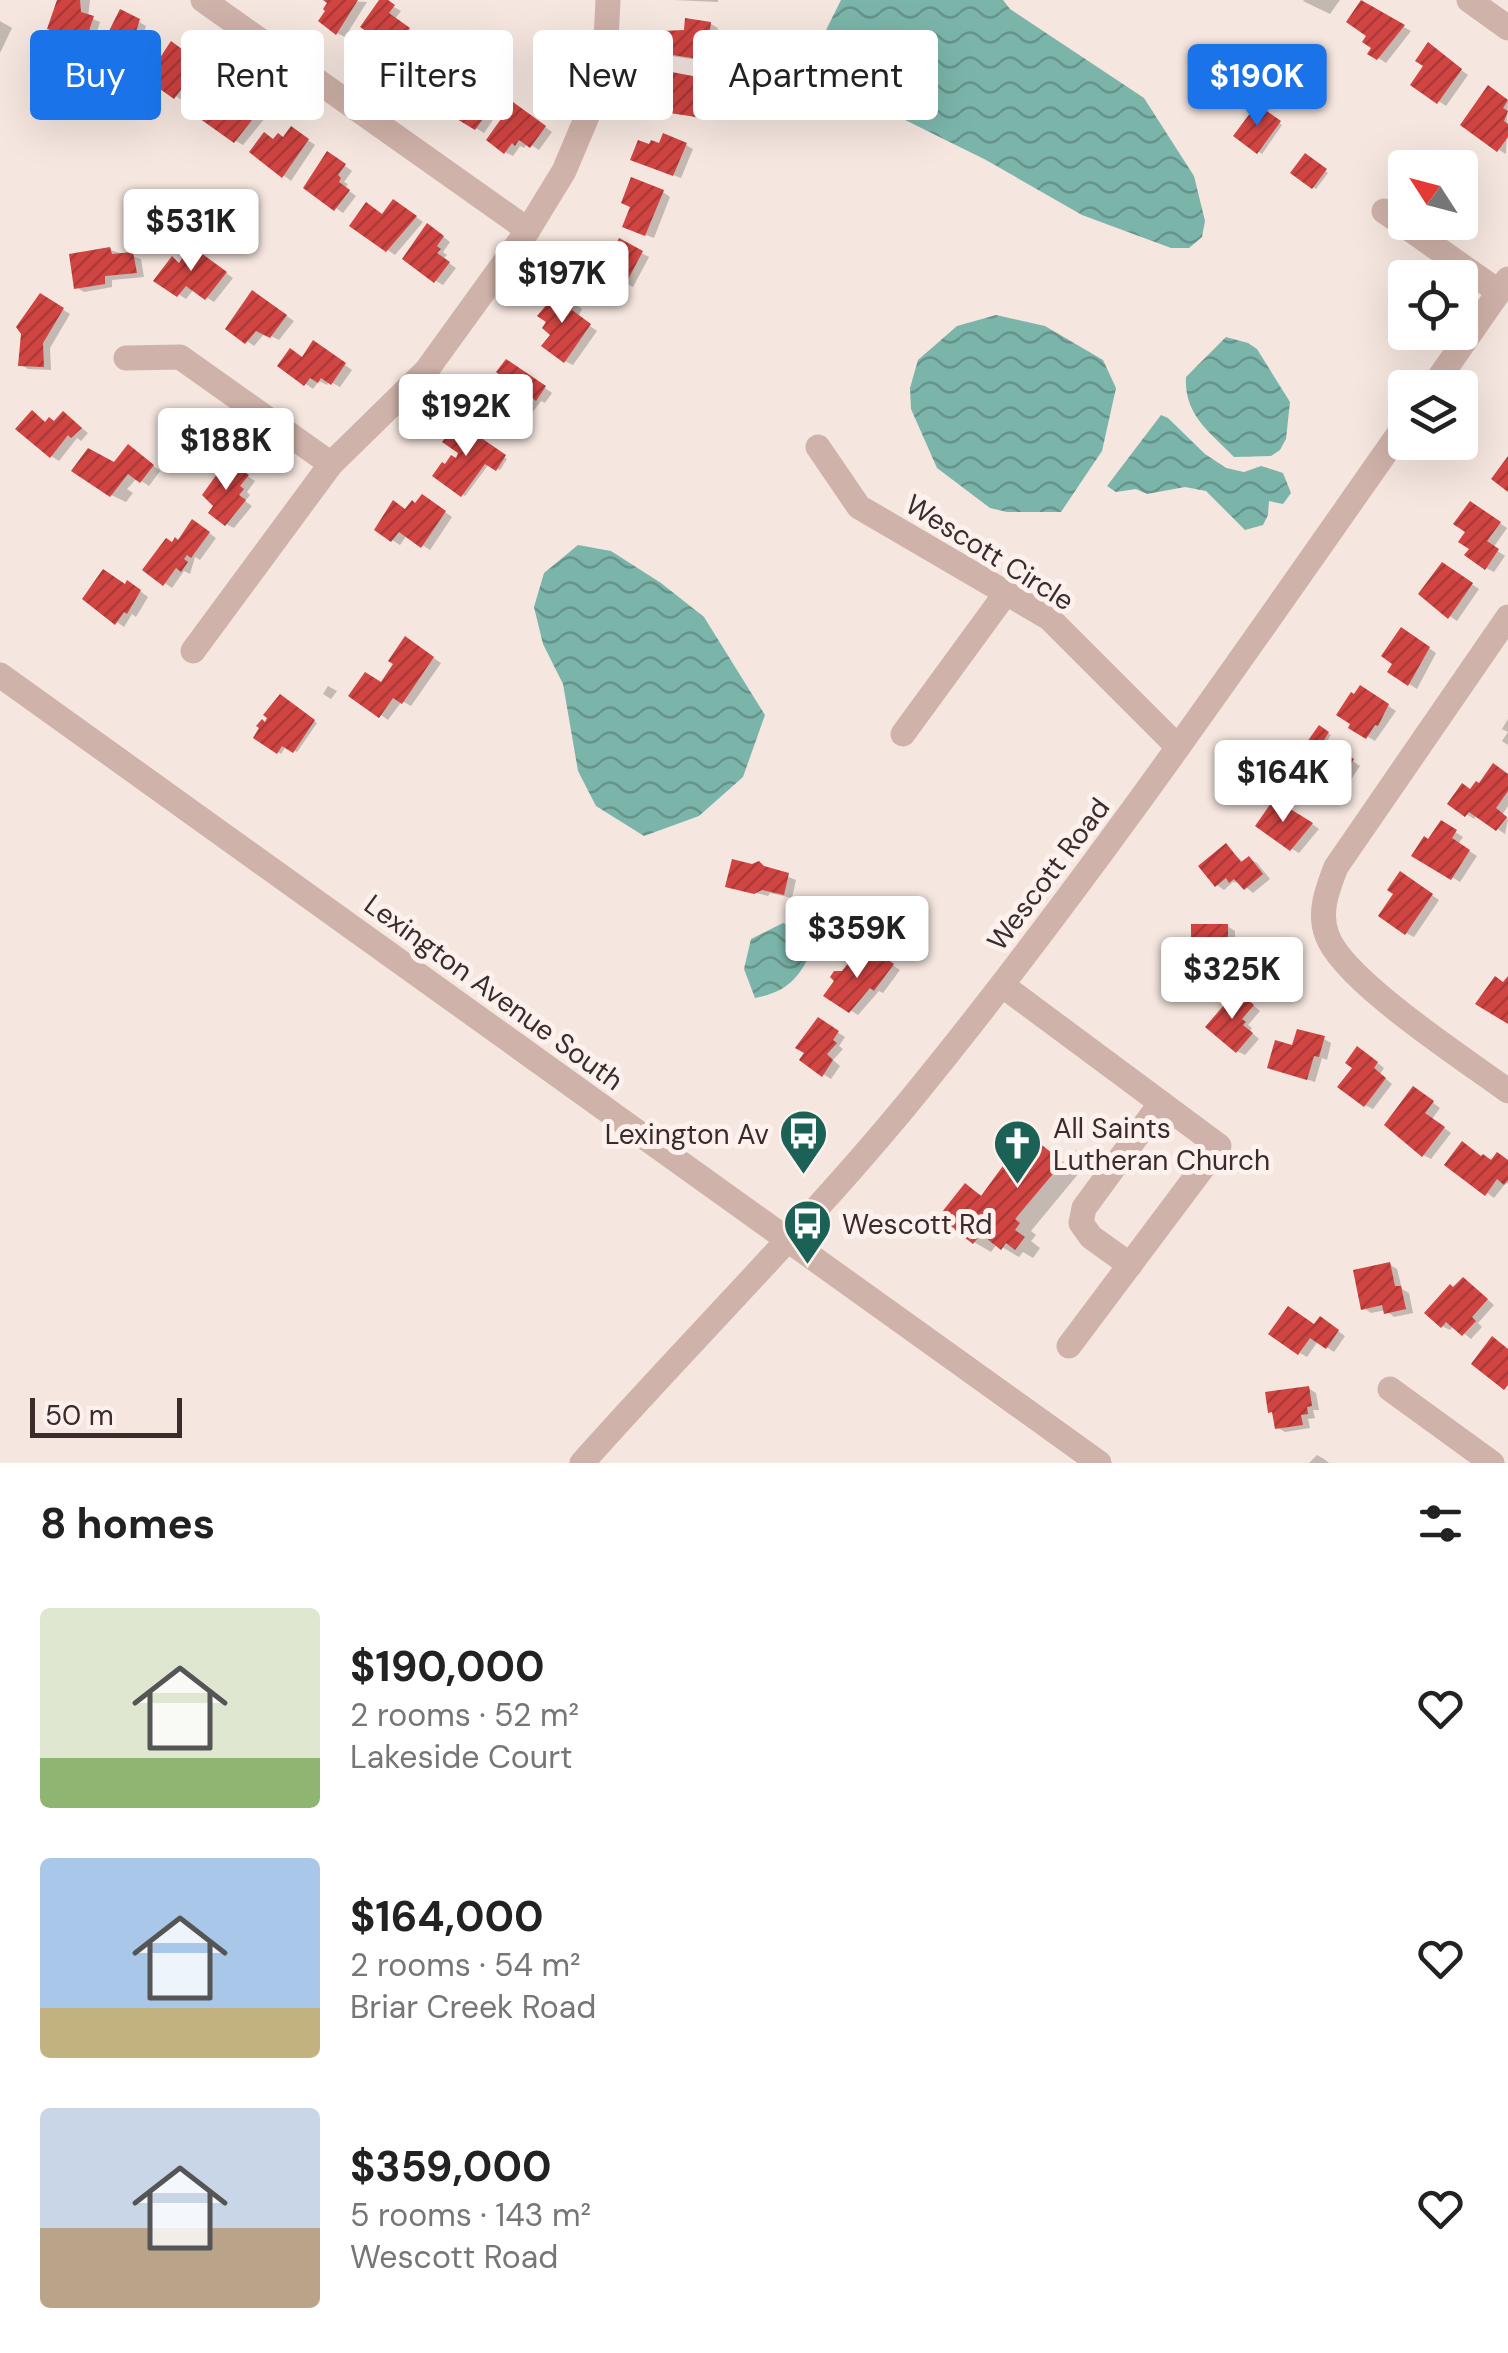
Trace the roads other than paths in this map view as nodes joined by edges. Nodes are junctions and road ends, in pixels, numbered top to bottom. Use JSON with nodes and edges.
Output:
{"nodes":[{"id":1,"x":204,"y":0,"type":"edge"},
{"id":2,"x":608,"y":0,"type":"edge"},
{"id":3,"x":1469,"y":0,"type":"edge"},
{"id":4,"x":1508,"y":28,"type":"edge"},
{"id":5,"x":1384,"y":211,"type":"dead end"},
{"id":6,"x":528,"y":230,"type":"junction"},
{"id":7,"x":1504,"y":286,"type":"edge"},
{"id":8,"x":126,"y":358,"type":"dead end"},
{"id":9,"x":1445,"y":370,"type":"edge"},
{"id":10,"x":818,"y":447,"type":"dead end"},
{"id":11,"x":1388,"y":449,"type":"edge"},
{"id":12,"x":331,"y":464,"type":"junction"},
{"id":13,"x":1006,"y":593,"type":"junction"},
{"id":14,"x":1508,"y":617,"type":"edge"},
{"id":15,"x":194,"y":651,"type":"dead end"},
{"id":16,"x":0,"y":675,"type":"edge"},
{"id":17,"x":903,"y":734,"type":"dead end"},
{"id":18,"x":1178,"y":748,"type":"junction"},
{"id":19,"x":1002,"y":986,"type":"junction"},
{"id":20,"x":1508,"y":1091,"type":"edge"},
{"id":21,"x":1160,"y":1102,"type":"junction"},
{"id":22,"x":787,"y":1238,"type":"junction"},
{"id":23,"x":1130,"y":1265,"type":"junction"},
{"id":24,"x":1070,"y":1346,"type":"dead end"},
{"id":25,"x":1390,"y":1389,"type":"dead end"},
{"id":26,"x":582,"y":1463,"type":"edge"},
{"id":27,"x":1099,"y":1463,"type":"edge"},
{"id":28,"x":1492,"y":1463,"type":"edge"}],
"edges":[{"from":1,"to":6,"type":"street"},
{"from":2,"to":6,"type":"street"},
{"from":3,"to":4,"type":"street"},
{"from":5,"to":7,"type":"street"},
{"from":6,"to":12,"type":"street"},
{"from":7,"to":9,"type":"street"},
{"from":8,"to":12,"type":"street"},
{"from":10,"to":13,"type":"street","name":"Wescott Circle"},
{"from":11,"to":18,"type":"street","name":"Wescott Road"},
{"from":12,"to":15,"type":"street"},
{"from":13,"to":17,"type":"street"},
{"from":13,"to":18,"type":"street","name":"Wescott Circle"},
{"from":14,"to":20,"type":"street"},
{"from":16,"to":22,"type":"street","name":"Lexington Avenue South"},
{"from":18,"to":19,"type":"street","name":"Wescott Road"},
{"from":19,"to":21,"type":"street"},
{"from":19,"to":22,"type":"street","name":"Wescott Road"},
{"from":21,"to":23,"type":"street"},
{"from":21,"to":23,"type":"street"},
{"from":22,"to":26,"type":"street","name":"Wescott Road"},
{"from":22,"to":27,"type":"street","name":"Lexington Avenue South"},
{"from":23,"to":24,"type":"street"},
{"from":25,"to":28,"type":"street"}]}
